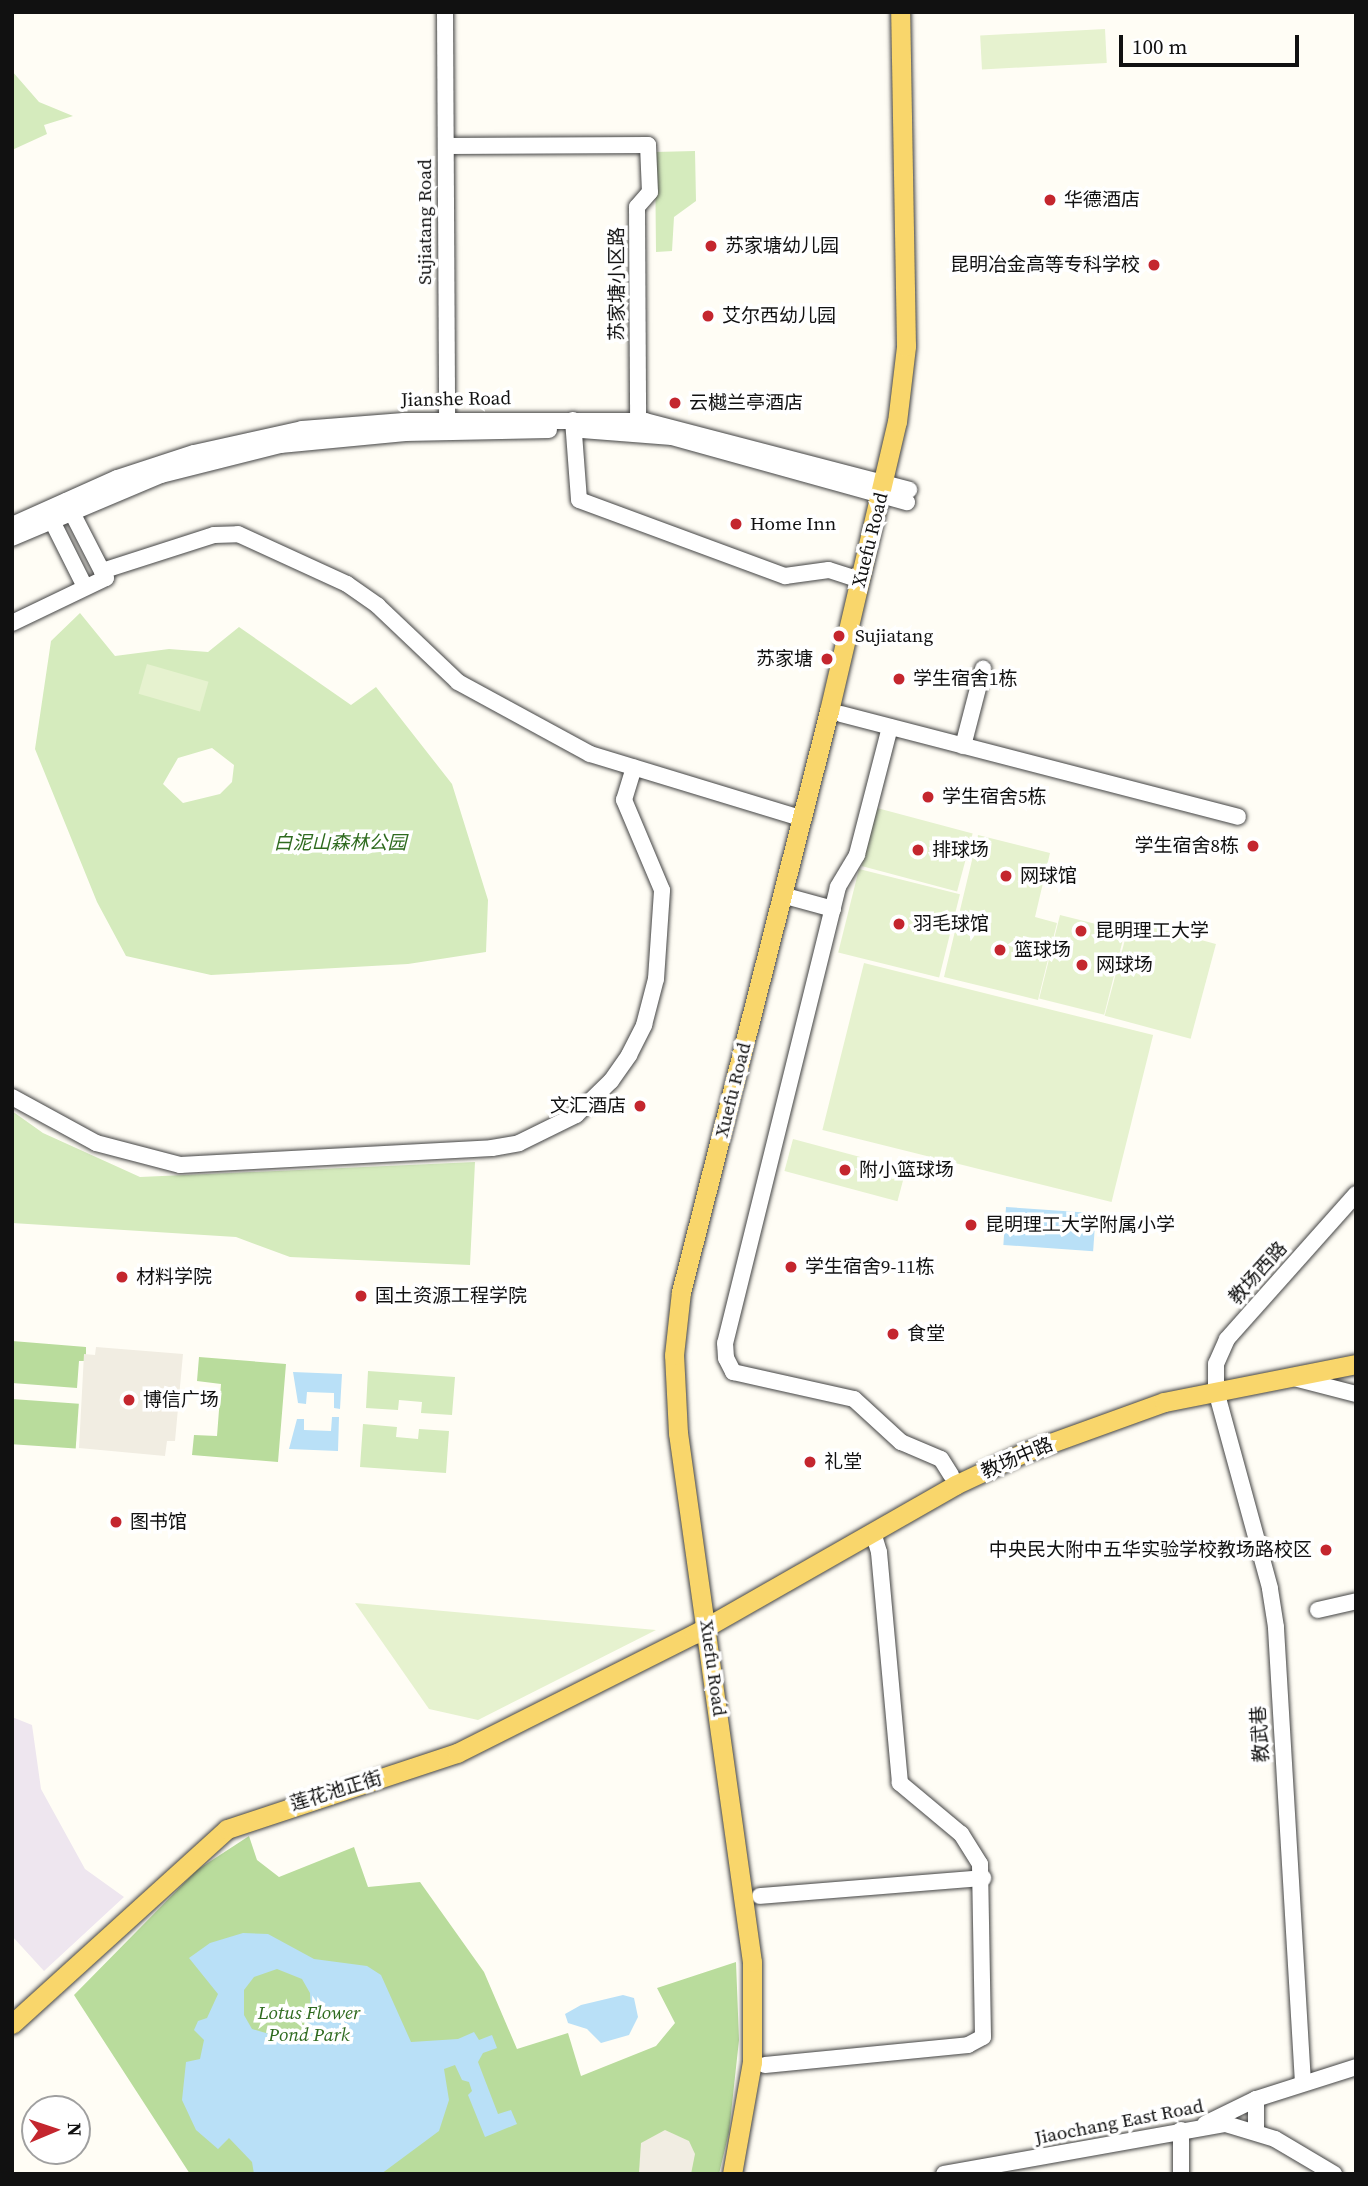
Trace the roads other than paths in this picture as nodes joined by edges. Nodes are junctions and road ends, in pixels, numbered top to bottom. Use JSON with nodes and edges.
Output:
{"nodes":[{"id":1,"x":444,"y":12,"type":"edge"},
{"id":2,"x":900,"y":12,"type":"edge"},
{"id":3,"x":446,"y":146,"type":"junction"},
{"id":4,"x":638,"y":421,"type":"junction"},
{"id":5,"x":573,"y":425,"type":"junction"},
{"id":6,"x":447,"y":426,"type":"junction"},
{"id":7,"x":883,"y":490,"type":"junction"},
{"id":8,"x":908,"y":496,"type":"dead end"},
{"id":9,"x":68,"y":505,"type":"junction"},
{"id":10,"x":49,"y":514,"type":"junction"},
{"id":11,"x":12,"y":525,"type":"edge"},
{"id":12,"x":12,"y":538,"type":"edge"},
{"id":13,"x":102,"y":570,"type":"junction"},
{"id":14,"x":860,"y":580,"type":"junction"},
{"id":15,"x":85,"y":587,"type":"junction"},
{"id":16,"x":12,"y":623,"type":"edge"},
{"id":17,"x":983,"y":669,"type":"dead end"},
{"id":18,"x":841,"y":714,"type":"dead end"},
{"id":19,"x":890,"y":727,"type":"junction"},
{"id":20,"x":963,"y":746,"type":"junction"},
{"id":21,"x":634,"y":768,"type":"junction"},
{"id":22,"x":1238,"y":817,"type":"dead end"},
{"id":23,"x":801,"y":818,"type":"junction"},
{"id":24,"x":782,"y":895,"type":"junction"},
{"id":25,"x":832,"y":909,"type":"junction"},
{"id":26,"x":12,"y":1097,"type":"edge"},
{"id":27,"x":1356,"y":1194,"type":"edge"},
{"id":28,"x":1356,"y":1364,"type":"edge"},
{"id":29,"x":1288,"y":1376,"type":"junction"},
{"id":30,"x":1216,"y":1390,"type":"junction"},
{"id":31,"x":1356,"y":1394,"type":"edge"},
{"id":32,"x":951,"y":1475,"type":"dead end"},
{"id":33,"x":873,"y":1532,"type":"junction"},
{"id":34,"x":1356,"y":1601,"type":"edge"},
{"id":35,"x":1318,"y":1610,"type":"dead end"},
{"id":36,"x":706,"y":1626,"type":"junction"},
{"id":37,"x":983,"y":1878,"type":"junction"},
{"id":38,"x":760,"y":1896,"type":"dead end"},
{"id":39,"x":12,"y":2024,"type":"edge"},
{"id":40,"x":765,"y":2065,"type":"dead end"},
{"id":41,"x":1356,"y":2067,"type":"edge"},
{"id":42,"x":1303,"y":2083,"type":"junction"},
{"id":43,"x":1256,"y":2099,"type":"junction"},
{"id":44,"x":1203,"y":2125,"type":"junction"},
{"id":45,"x":1181,"y":2130,"type":"junction"},
{"id":46,"x":1256,"y":2130,"type":"junction"},
{"id":47,"x":732,"y":2174,"type":"edge"},
{"id":48,"x":944,"y":2174,"type":"edge"},
{"id":49,"x":1181,"y":2174,"type":"edge"},
{"id":50,"x":1334,"y":2174,"type":"edge"}],
"edges":[{"from":1,"to":3,"type":"street","name":"Sujiatang Road"},
{"from":2,"to":7,"type":"main road","name":"Xuefu Road"},
{"from":3,"to":4,"type":"street","name":"苏家塘小区路"},
{"from":3,"to":6,"type":"street","name":"Sujiatang Road"},
{"from":4,"to":5,"type":"street","name":"Jianshe Road"},
{"from":4,"to":7,"type":"street","name":"Jianshe Road"},
{"from":5,"to":6,"type":"street","name":"Jianshe Road"},
{"from":5,"to":7,"type":"street","name":"Jianshe Road"},
{"from":5,"to":14,"type":"street"},
{"from":6,"to":9,"type":"street","name":"Jianshe Road"},
{"from":7,"to":8,"type":"street","name":"Jianshe Road"},
{"from":7,"to":14,"type":"main road","name":"Xuefu Road"},
{"from":9,"to":10,"type":"street","name":"Jianshe Road"},
{"from":9,"to":13,"type":"street"},
{"from":10,"to":11,"type":"street","name":"Jianshe Road"},
{"from":10,"to":12,"type":"street","name":"Jianshe Road"},
{"from":10,"to":15,"type":"street"},
{"from":13,"to":15,"type":"street"},
{"from":13,"to":21,"type":"street"},
{"from":14,"to":23,"type":"main road","name":"Xuefu Road"},
{"from":15,"to":16,"type":"street"},
{"from":17,"to":20,"type":"street"},
{"from":18,"to":19,"type":"street"},
{"from":19,"to":20,"type":"street"},
{"from":19,"to":25,"type":"street"},
{"from":20,"to":22,"type":"street"},
{"from":21,"to":23,"type":"street"},
{"from":21,"to":26,"type":"street"},
{"from":23,"to":24,"type":"main road","name":"Xuefu Road"},
{"from":24,"to":25,"type":"street"},
{"from":24,"to":36,"type":"main road","name":"Xuefu Road"},
{"from":25,"to":32,"type":"street"},
{"from":27,"to":30,"type":"street","name":"教场西路"},
{"from":28,"to":29,"type":"main road"},
{"from":29,"to":30,"type":"main road","name":"教场中路"},
{"from":29,"to":31,"type":"street","name":"教场中路"},
{"from":30,"to":33,"type":"main road","name":"教场中路"},
{"from":30,"to":42,"type":"street","name":"教武巷"},
{"from":33,"to":36,"type":"main road","name":"教场中路"},
{"from":33,"to":37,"type":"street"},
{"from":34,"to":35,"type":"street"},
{"from":36,"to":39,"type":"main road","name":"莲花池正街"},
{"from":36,"to":47,"type":"main road","name":"Xuefu Road"},
{"from":37,"to":38,"type":"street"},
{"from":37,"to":40,"type":"street"},
{"from":41,"to":42,"type":"street"},
{"from":42,"to":43,"type":"street"},
{"from":43,"to":44,"type":"street"},
{"from":43,"to":46,"type":"street"},
{"from":44,"to":45,"type":"street","name":"Jiaochang East Road"},
{"from":44,"to":46,"type":"street","name":"Jiaochang East Road"},
{"from":45,"to":48,"type":"street","name":"Jiaochang East Road"},
{"from":45,"to":49,"type":"street"},
{"from":46,"to":50,"type":"street","name":"Jiaochang East Road"}]}
